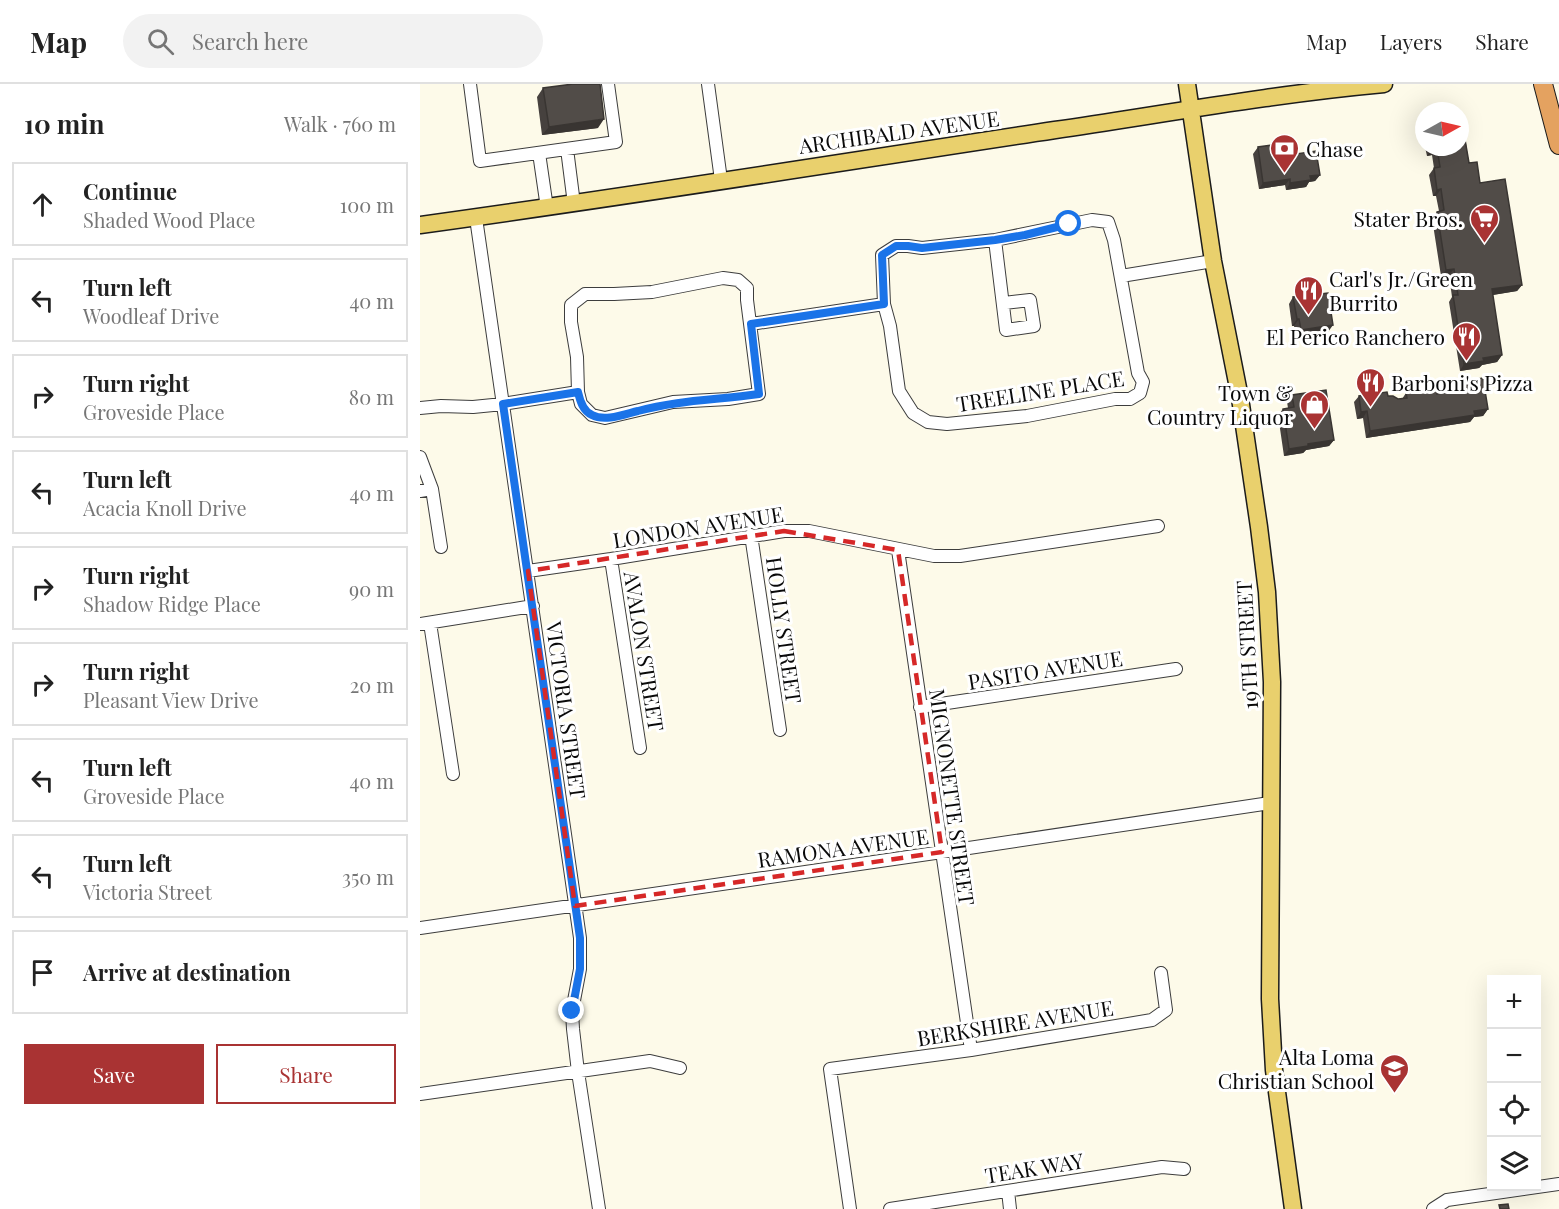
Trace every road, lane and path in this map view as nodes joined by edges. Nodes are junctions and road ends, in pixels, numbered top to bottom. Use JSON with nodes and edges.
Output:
{"nodes":[{"id":1,"x":470,"y":84,"type":"edge"},
{"id":2,"x":608,"y":84,"type":"edge"},
{"id":3,"x":708,"y":84,"type":"edge"},
{"id":4,"x":1187,"y":84,"type":"edge"},
{"id":5,"x":1384,"y":84,"type":"edge"},
{"id":6,"x":1543,"y":84,"type":"edge"},
{"id":7,"x":1191,"y":110,"type":"junction"},
{"id":8,"x":1559,"y":145,"type":"edge"},
{"id":9,"x":567,"y":149,"type":"junction"},
{"id":10,"x":539,"y":153,"type":"junction"},
{"id":11,"x":721,"y":180,"type":"junction"},
{"id":12,"x":574,"y":204,"type":"junction"},
{"id":13,"x":547,"y":208,"type":"junction"},
{"id":14,"x":476,"y":218,"type":"junction"},
{"id":15,"x":420,"y":225,"type":"edge"},
{"id":16,"x":995,"y":240,"type":"junction"},
{"id":17,"x":1213,"y":261,"type":"junction"},
{"id":18,"x":1121,"y":276,"type":"junction"},
{"id":19,"x":1004,"y":303,"type":"dead end"},
{"id":20,"x":884,"y":304,"type":"junction"},
{"id":21,"x":751,"y":324,"type":"junction"},
{"id":22,"x":578,"y":392,"type":"junction"},
{"id":23,"x":503,"y":404,"type":"junction"},
{"id":24,"x":420,"y":408,"type":"edge"},
{"id":25,"x":420,"y":456,"type":"edge"},
{"id":26,"x":426,"y":490,"type":"edge"},
{"id":27,"x":1158,"y":526,"type":"dead end"},
{"id":28,"x":751,"y":535,"type":"junction"},
{"id":29,"x":441,"y":547,"type":"dead end"},
{"id":30,"x":898,"y":550,"type":"junction"},
{"id":31,"x":611,"y":559,"type":"junction"},
{"id":32,"x":528,"y":571,"type":"junction"},
{"id":33,"x":533,"y":606,"type":"junction"},
{"id":34,"x":425,"y":623,"type":"edge"},
{"id":35,"x":1176,"y":669,"type":"dead end"},
{"id":36,"x":920,"y":707,"type":"junction"},
{"id":37,"x":780,"y":730,"type":"dead end"},
{"id":38,"x":640,"y":748,"type":"dead end"},
{"id":39,"x":453,"y":774,"type":"dead end"},
{"id":40,"x":1270,"y":803,"type":"junction"},
{"id":41,"x":942,"y":852,"type":"junction"},
{"id":42,"x":575,"y":906,"type":"junction"},
{"id":43,"x":420,"y":928,"type":"edge"},
{"id":44,"x":1161,"y":973,"type":"dead end"},
{"id":45,"x":971,"y":1050,"type":"junction"},
{"id":46,"x":680,"y":1068,"type":"dead end"},
{"id":47,"x":578,"y":1072,"type":"junction"},
{"id":48,"x":420,"y":1094,"type":"edge"},
{"id":49,"x":1184,"y":1169,"type":"dead end"},
{"id":50,"x":1559,"y":1184,"type":"edge"},
{"id":51,"x":1008,"y":1191,"type":"junction"},
{"id":52,"x":599,"y":1209,"type":"edge"},
{"id":53,"x":850,"y":1209,"type":"edge"},
{"id":54,"x":890,"y":1209,"type":"edge"},
{"id":55,"x":1010,"y":1209,"type":"edge"},
{"id":56,"x":1293,"y":1209,"type":"edge"},
{"id":57,"x":1432,"y":1209,"type":"edge"}],
"edges":[{"from":1,"to":10,"type":"street"},
{"from":2,"to":9,"type":"street"},
{"from":3,"to":11,"type":"street"},
{"from":4,"to":7,"type":"main road","name":"19TH STREET"},
{"from":5,"to":7,"type":"main road","name":"ARCHIBALD AVENUE"},
{"from":6,"to":8,"type":"highway"},
{"from":7,"to":11,"type":"main road","name":"ARCHIBALD AVENUE"},
{"from":7,"to":17,"type":"main road","name":"19TH STREET"},
{"from":9,"to":10,"type":"street"},
{"from":9,"to":12,"type":"street"},
{"from":10,"to":13,"type":"street"},
{"from":11,"to":12,"type":"main road","name":"ARCHIBALD AVENUE"},
{"from":12,"to":13,"type":"main road","name":"ARCHIBALD AVENUE"},
{"from":13,"to":14,"type":"main road","name":"ARCHIBALD AVENUE"},
{"from":14,"to":15,"type":"main road","name":"ARCHIBALD AVENUE"},
{"from":14,"to":23,"type":"street","name":"VICTORIA STREET"},
{"from":16,"to":18,"type":"street"},
{"from":16,"to":19,"type":"street"},
{"from":16,"to":20,"type":"street"},
{"from":17,"to":18,"type":"street"},
{"from":17,"to":40,"type":"main road","name":"19TH STREET"},
{"from":18,"to":20,"type":"street","name":"TREELINE PLACE"},
{"from":20,"to":21,"type":"street"},
{"from":21,"to":22,"type":"street"},
{"from":21,"to":22,"type":"street"},
{"from":22,"to":23,"type":"street"},
{"from":23,"to":24,"type":"street"},
{"from":23,"to":32,"type":"street","name":"VICTORIA STREET"},
{"from":25,"to":26,"type":"street"},
{"from":26,"to":29,"type":"street"},
{"from":27,"to":30,"type":"street","name":"LONDON AVENUE"},
{"from":28,"to":30,"type":"street","name":"LONDON AVENUE"},
{"from":28,"to":31,"type":"street","name":"LONDON AVENUE"},
{"from":28,"to":37,"type":"street","name":"HOLLY STREET"},
{"from":30,"to":36,"type":"street","name":"MIGNONETTE STREET"},
{"from":31,"to":32,"type":"street","name":"LONDON AVENUE"},
{"from":31,"to":38,"type":"street","name":"AVALON STREET"},
{"from":32,"to":33,"type":"street","name":"VICTORIA STREET"},
{"from":33,"to":34,"type":"street"},
{"from":33,"to":42,"type":"street","name":"VICTORIA STREET"},
{"from":34,"to":39,"type":"street"},
{"from":35,"to":36,"type":"street","name":"PASITO AVENUE"},
{"from":36,"to":41,"type":"street","name":"MIGNONETTE STREET"},
{"from":40,"to":41,"type":"street","name":"RAMONA AVENUE"},
{"from":40,"to":56,"type":"main road","name":"19TH STREET"},
{"from":41,"to":42,"type":"street","name":"RAMONA AVENUE"},
{"from":41,"to":45,"type":"street","name":"MIGNONETTE STREET"},
{"from":42,"to":43,"type":"street","name":"RAMONA AVENUE"},
{"from":42,"to":47,"type":"street","name":"VICTORIA STREET"},
{"from":44,"to":45,"type":"street","name":"BERKSHIRE AVENUE"},
{"from":45,"to":53,"type":"street","name":"BERKSHIRE AVENUE"},
{"from":46,"to":47,"type":"street"},
{"from":47,"to":48,"type":"street"},
{"from":47,"to":52,"type":"street","name":"VICTORIA STREET"},
{"from":49,"to":51,"type":"street","name":"TEAK WAY"},
{"from":50,"to":57,"type":"street"},
{"from":51,"to":54,"type":"street","name":"TEAK WAY"},
{"from":51,"to":55,"type":"street"}]}
